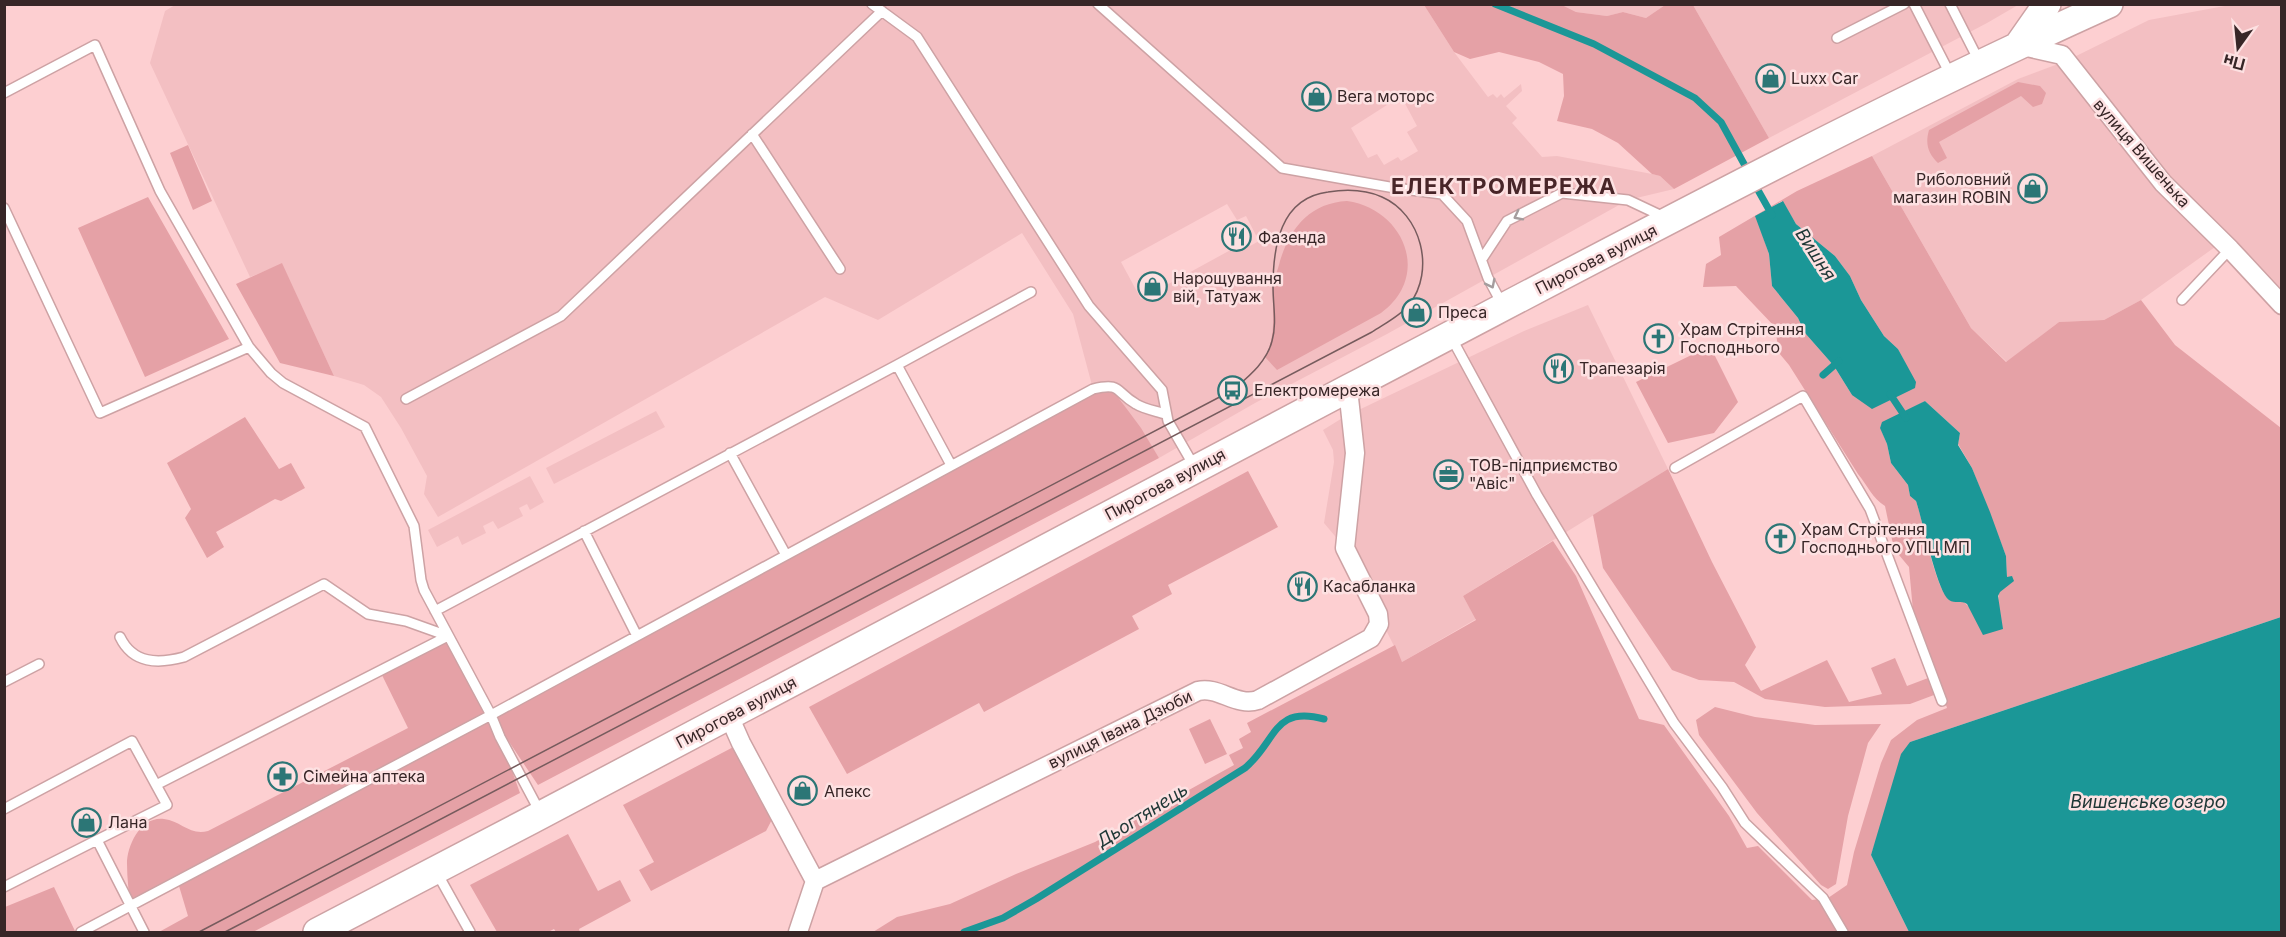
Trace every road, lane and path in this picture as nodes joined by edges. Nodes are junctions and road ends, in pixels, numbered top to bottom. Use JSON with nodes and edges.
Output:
{"nodes":[{"id":1,"x":872,"y":4,"type":"edge"},
{"id":2,"x":1098,"y":4,"type":"edge"},
{"id":3,"x":1904,"y":4,"type":"edge"},
{"id":4,"x":1914,"y":4,"type":"edge"},
{"id":5,"x":1950,"y":4,"type":"edge"},
{"id":6,"x":2047,"y":4,"type":"edge"},
{"id":7,"x":2067,"y":4,"type":"edge"},
{"id":8,"x":2109,"y":4,"type":"edge"},
{"id":9,"x":882,"y":11,"type":"junction"},
{"id":10,"x":1837,"y":38,"type":"dead end"},
{"id":11,"x":2019,"y":45,"type":"junction"},
{"id":12,"x":1981,"y":64,"type":"junction"},
{"id":13,"x":1952,"y":78,"type":"junction"},
{"id":14,"x":4,"y":93,"type":"edge"},
{"id":15,"x":753,"y":134,"type":"junction"},
{"id":16,"x":4,"y":208,"type":"edge"},
{"id":17,"x":1679,"y":216,"type":"junction"},
{"id":18,"x":2230,"y":249,"type":"junction"},
{"id":19,"x":1482,"y":259,"type":"junction"},
{"id":20,"x":840,"y":269,"type":"dead end"},
{"id":21,"x":1031,"y":292,"type":"dead end"},
{"id":22,"x":2182,"y":300,"type":"dead end"},
{"id":23,"x":2282,"y":305,"type":"edge"},
{"id":24,"x":1504,"y":307,"type":"junction"},
{"id":25,"x":1450,"y":335,"type":"junction"},
{"id":26,"x":249,"y":347,"type":"junction"},
{"id":27,"x":897,"y":365,"type":"junction"},
{"id":28,"x":1348,"y":389,"type":"junction"},
{"id":29,"x":406,"y":399,"type":"dead end"},
{"id":30,"x":1165,"y":414,"type":"junction"},
{"id":31,"x":730,"y":453,"type":"junction"},
{"id":32,"x":951,"y":465,"type":"junction"},
{"id":33,"x":1195,"y":468,"type":"junction"},
{"id":34,"x":1675,"y":468,"type":"dead end"},
{"id":35,"x":584,"y":531,"type":"junction"},
{"id":36,"x":786,"y":555,"type":"junction"},
{"id":37,"x":435,"y":611,"type":"junction"},
{"id":38,"x":448,"y":636,"type":"junction"},
{"id":39,"x":637,"y":636,"type":"junction"},
{"id":40,"x":120,"y":637,"type":"dead end"},
{"id":41,"x":39,"y":664,"type":"dead end"},
{"id":42,"x":4,"y":682,"type":"edge"},
{"id":43,"x":1942,"y":701,"type":"dead end"},
{"id":44,"x":491,"y":715,"type":"junction"},
{"id":45,"x":729,"y":716,"type":"junction"},
{"id":46,"x":156,"y":785,"type":"junction"},
{"id":47,"x":4,"y":808,"type":"edge"},
{"id":48,"x":541,"y":815,"type":"junction"},
{"id":49,"x":97,"y":840,"type":"junction"},
{"id":50,"x":436,"y":871,"type":"junction"},
{"id":51,"x":815,"y":881,"type":"junction"},
{"id":52,"x":4,"y":887,"type":"edge"},
{"id":53,"x":130,"y":907,"type":"junction"},
{"id":54,"x":81,"y":933,"type":"edge"},
{"id":55,"x":144,"y":933,"type":"edge"},
{"id":56,"x":317,"y":933,"type":"edge"},
{"id":57,"x":470,"y":933,"type":"edge"},
{"id":58,"x":798,"y":933,"type":"edge"},
{"id":59,"x":1843,"y":933,"type":"edge"}],
"edges":[{"from":1,"to":9,"type":"lane"},
{"from":2,"to":19,"type":"lane"},
{"from":3,"to":10,"type":"lane"},
{"from":4,"to":13,"type":"lane"},
{"from":5,"to":12,"type":"lane"},
{"from":6,"to":11,"type":"main road"},
{"from":7,"to":11,"type":"main road","name":"Пирогова вулиця"},
{"from":8,"to":11,"type":"main road","name":"Пирогова вулиця"},
{"from":9,"to":15,"type":"lane"},
{"from":9,"to":30,"type":"lane"},
{"from":11,"to":12,"type":"main road","name":"Пирогова вулиця"},
{"from":11,"to":18,"type":"street","name":"вулиця Вишенька"},
{"from":12,"to":13,"type":"main road","name":"Пирогова вулиця"},
{"from":13,"to":17,"type":"main road","name":"Пирогова вулиця"},
{"from":14,"to":26,"type":"lane"},
{"from":15,"to":20,"type":"lane"},
{"from":15,"to":29,"type":"lane"},
{"from":16,"to":26,"type":"lane"},
{"from":17,"to":19,"type":"lane","one_way":true},
{"from":17,"to":24,"type":"main road","name":"Пирогова вулиця"},
{"from":18,"to":22,"type":"lane"},
{"from":18,"to":23,"type":"street","name":"вулиця Вишенька"},
{"from":19,"to":24,"type":"lane","one_way":true},
{"from":21,"to":27,"type":"lane"},
{"from":24,"to":25,"type":"main road","name":"Пирогова вулиця"},
{"from":25,"to":28,"type":"main road","name":"Пирогова вулиця"},
{"from":25,"to":59,"type":"lane"},
{"from":26,"to":37,"type":"lane"},
{"from":27,"to":31,"type":"lane"},
{"from":27,"to":32,"type":"lane"},
{"from":28,"to":33,"type":"main road","name":"Пирогова вулиця"},
{"from":28,"to":51,"type":"street","name":"вулиця Івана Дзюби"},
{"from":30,"to":32,"type":"lane"},
{"from":30,"to":33,"type":"lane"},
{"from":31,"to":35,"type":"lane"},
{"from":31,"to":36,"type":"lane"},
{"from":32,"to":36,"type":"lane"},
{"from":33,"to":45,"type":"main road","name":"Пирогова вулиця"},
{"from":34,"to":43,"type":"lane"},
{"from":35,"to":37,"type":"lane"},
{"from":35,"to":39,"type":"lane"},
{"from":36,"to":39,"type":"lane"},
{"from":37,"to":38,"type":"lane"},
{"from":38,"to":40,"type":"lane"},
{"from":38,"to":44,"type":"lane"},
{"from":38,"to":46,"type":"lane"},
{"from":39,"to":44,"type":"lane"},
{"from":41,"to":42,"type":"lane"},
{"from":44,"to":48,"type":"lane"},
{"from":44,"to":53,"type":"lane"},
{"from":45,"to":48,"type":"main road","name":"Пирогова вулиця"},
{"from":45,"to":51,"type":"street"},
{"from":46,"to":47,"type":"lane"},
{"from":46,"to":49,"type":"lane"},
{"from":48,"to":50,"type":"main road","name":"Пирогова вулиця"},
{"from":49,"to":52,"type":"lane"},
{"from":49,"to":53,"type":"lane"},
{"from":50,"to":56,"type":"main road","name":"Пирогова вулиця"},
{"from":50,"to":57,"type":"lane"},
{"from":51,"to":58,"type":"street"},
{"from":53,"to":54,"type":"lane"},
{"from":53,"to":55,"type":"lane"}]}
